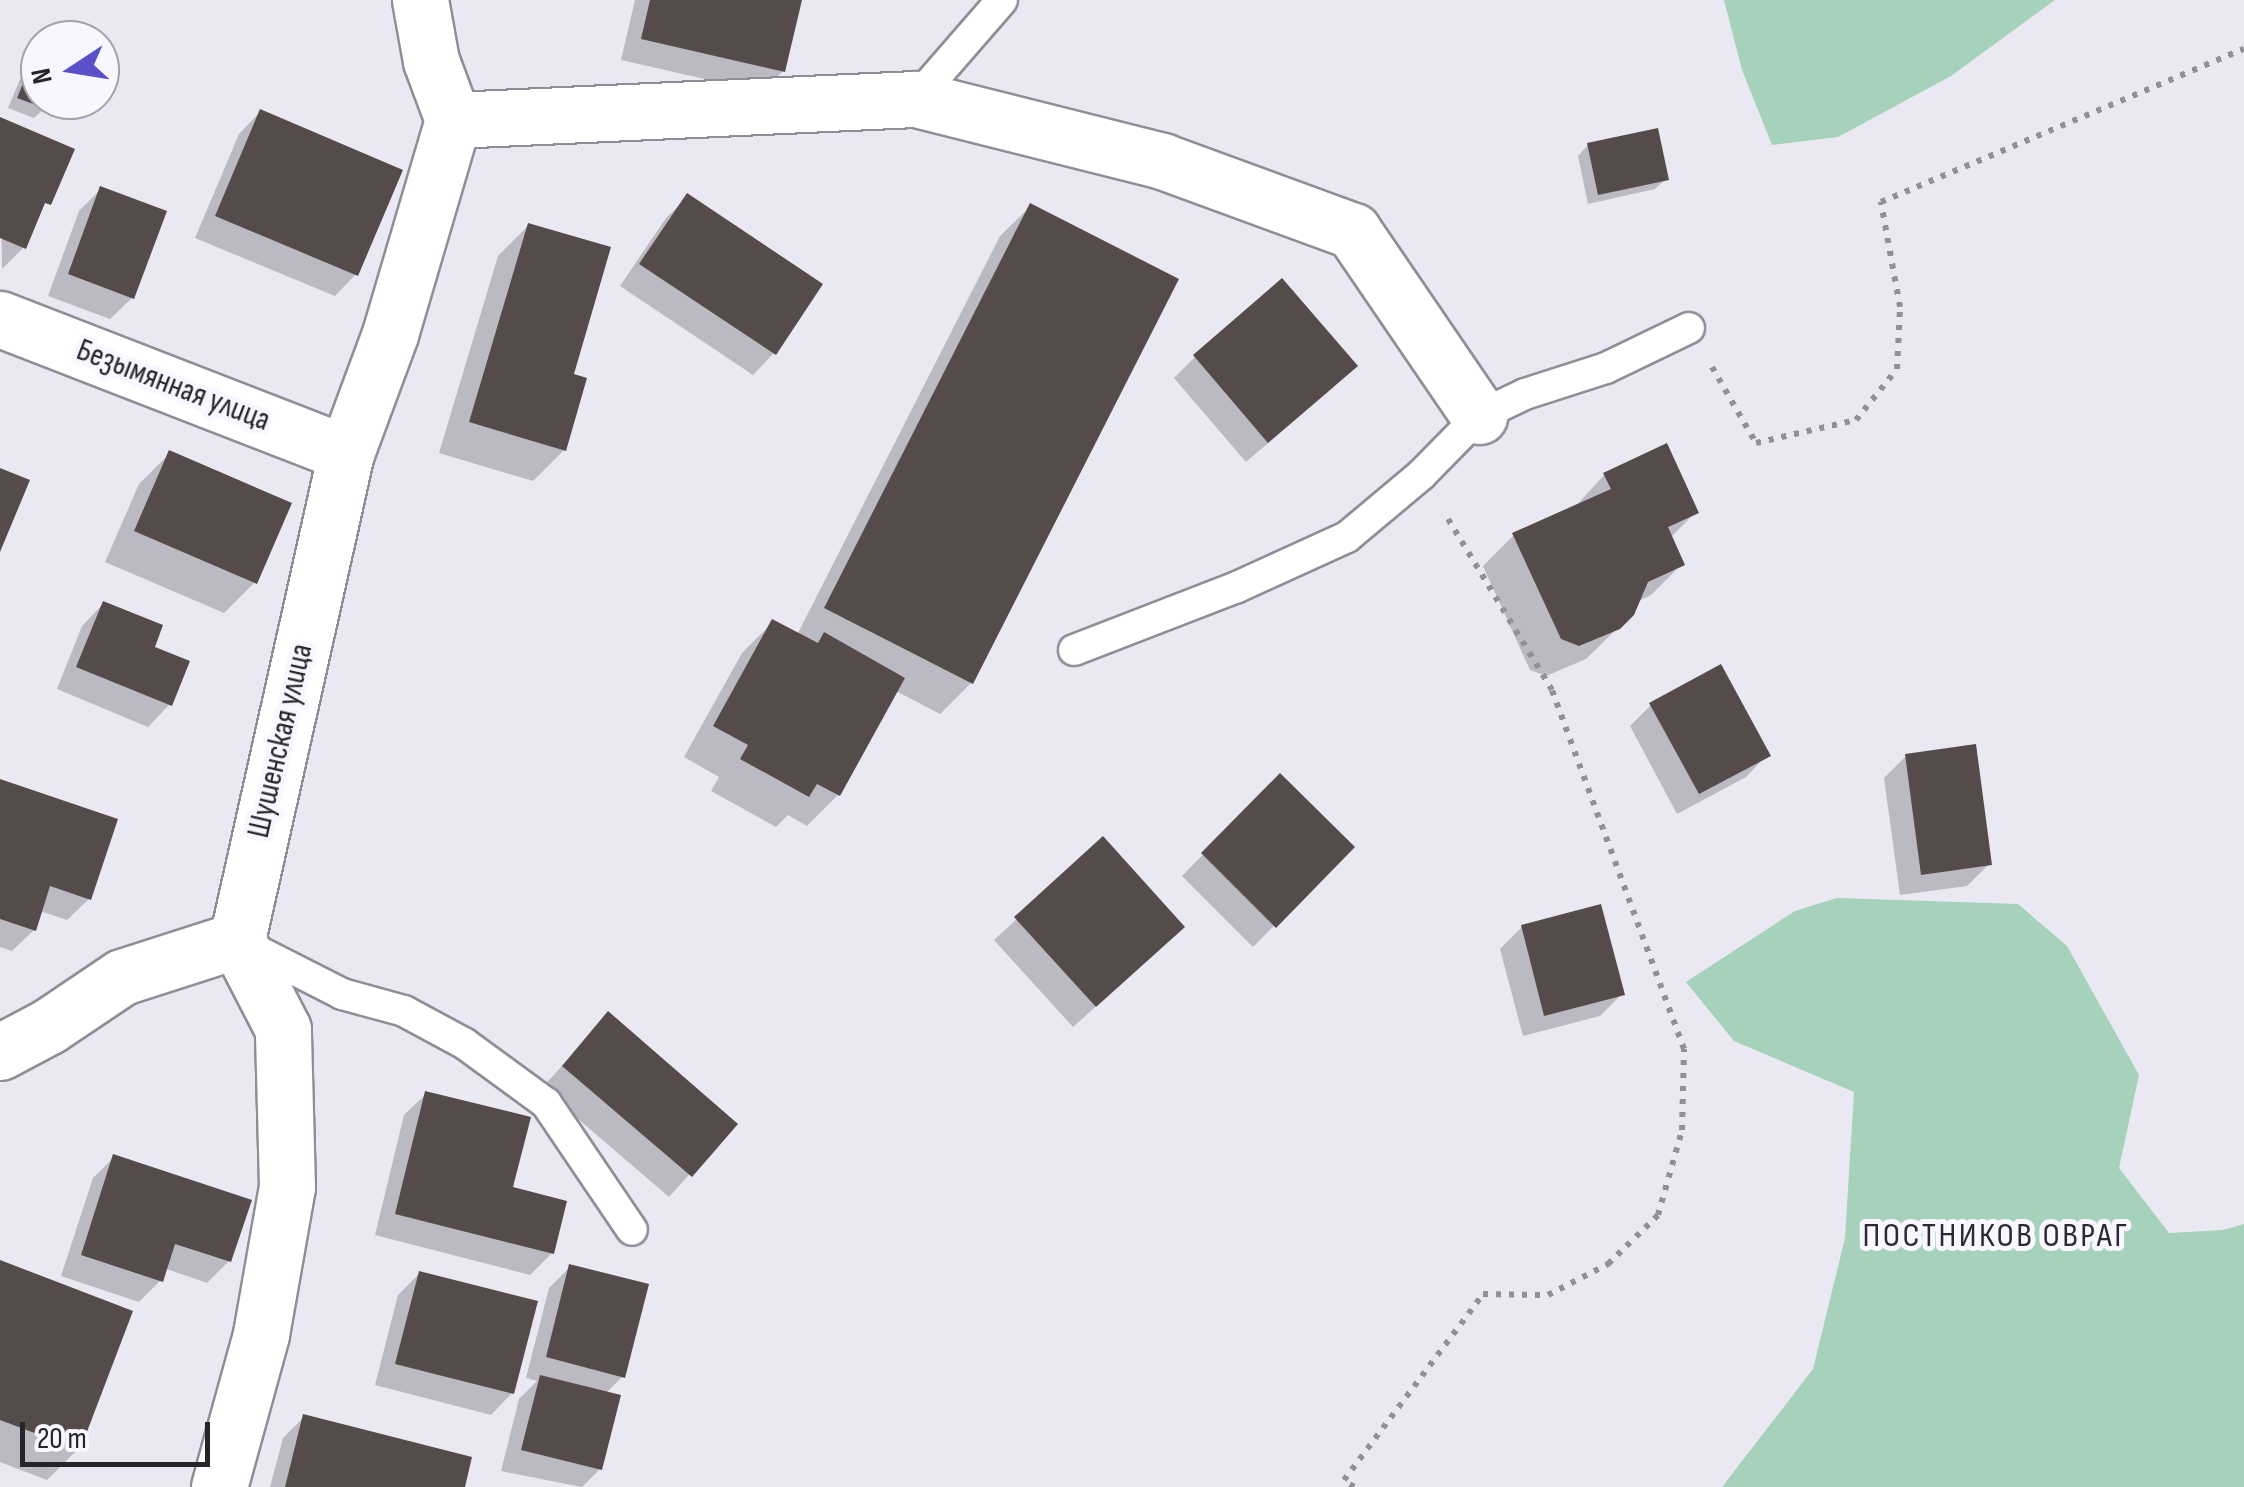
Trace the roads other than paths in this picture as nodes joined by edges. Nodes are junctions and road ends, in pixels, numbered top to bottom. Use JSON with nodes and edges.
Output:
{"nodes":[{"id":1,"x":420,"y":0,"type":"edge"},
{"id":2,"x":1002,"y":0,"type":"edge"},
{"id":3,"x":916,"y":99,"type":"junction"},
{"id":4,"x":454,"y":120,"type":"junction"},
{"id":5,"x":0,"y":319,"type":"edge"},
{"id":6,"x":1689,"y":328,"type":"road end"},
{"id":7,"x":1479,"y":416,"type":"junction"},
{"id":8,"x":346,"y":453,"type":"junction"},
{"id":9,"x":1074,"y":650,"type":"dead end"},
{"id":10,"x":236,"y":940,"type":"junction"},
{"id":11,"x":0,"y":1052,"type":"edge"},
{"id":12,"x":632,"y":1230,"type":"dead end"},
{"id":13,"x":219,"y":1487,"type":"edge"}],
"edges":[{"from":1,"to":4,"type":"street"},
{"from":2,"to":3,"type":"lane"},
{"from":3,"to":4,"type":"street"},
{"from":3,"to":7,"type":"street"},
{"from":4,"to":8,"type":"street","name":"Шушенская улица"},
{"from":5,"to":8,"type":"street","name":"Безымянная улица"},
{"from":6,"to":7,"type":"lane"},
{"from":7,"to":9,"type":"lane"},
{"from":8,"to":10,"type":"street","name":"Шушенская улица"},
{"from":10,"to":11,"type":"street"},
{"from":10,"to":12,"type":"lane"},
{"from":10,"to":13,"type":"street"}]}
